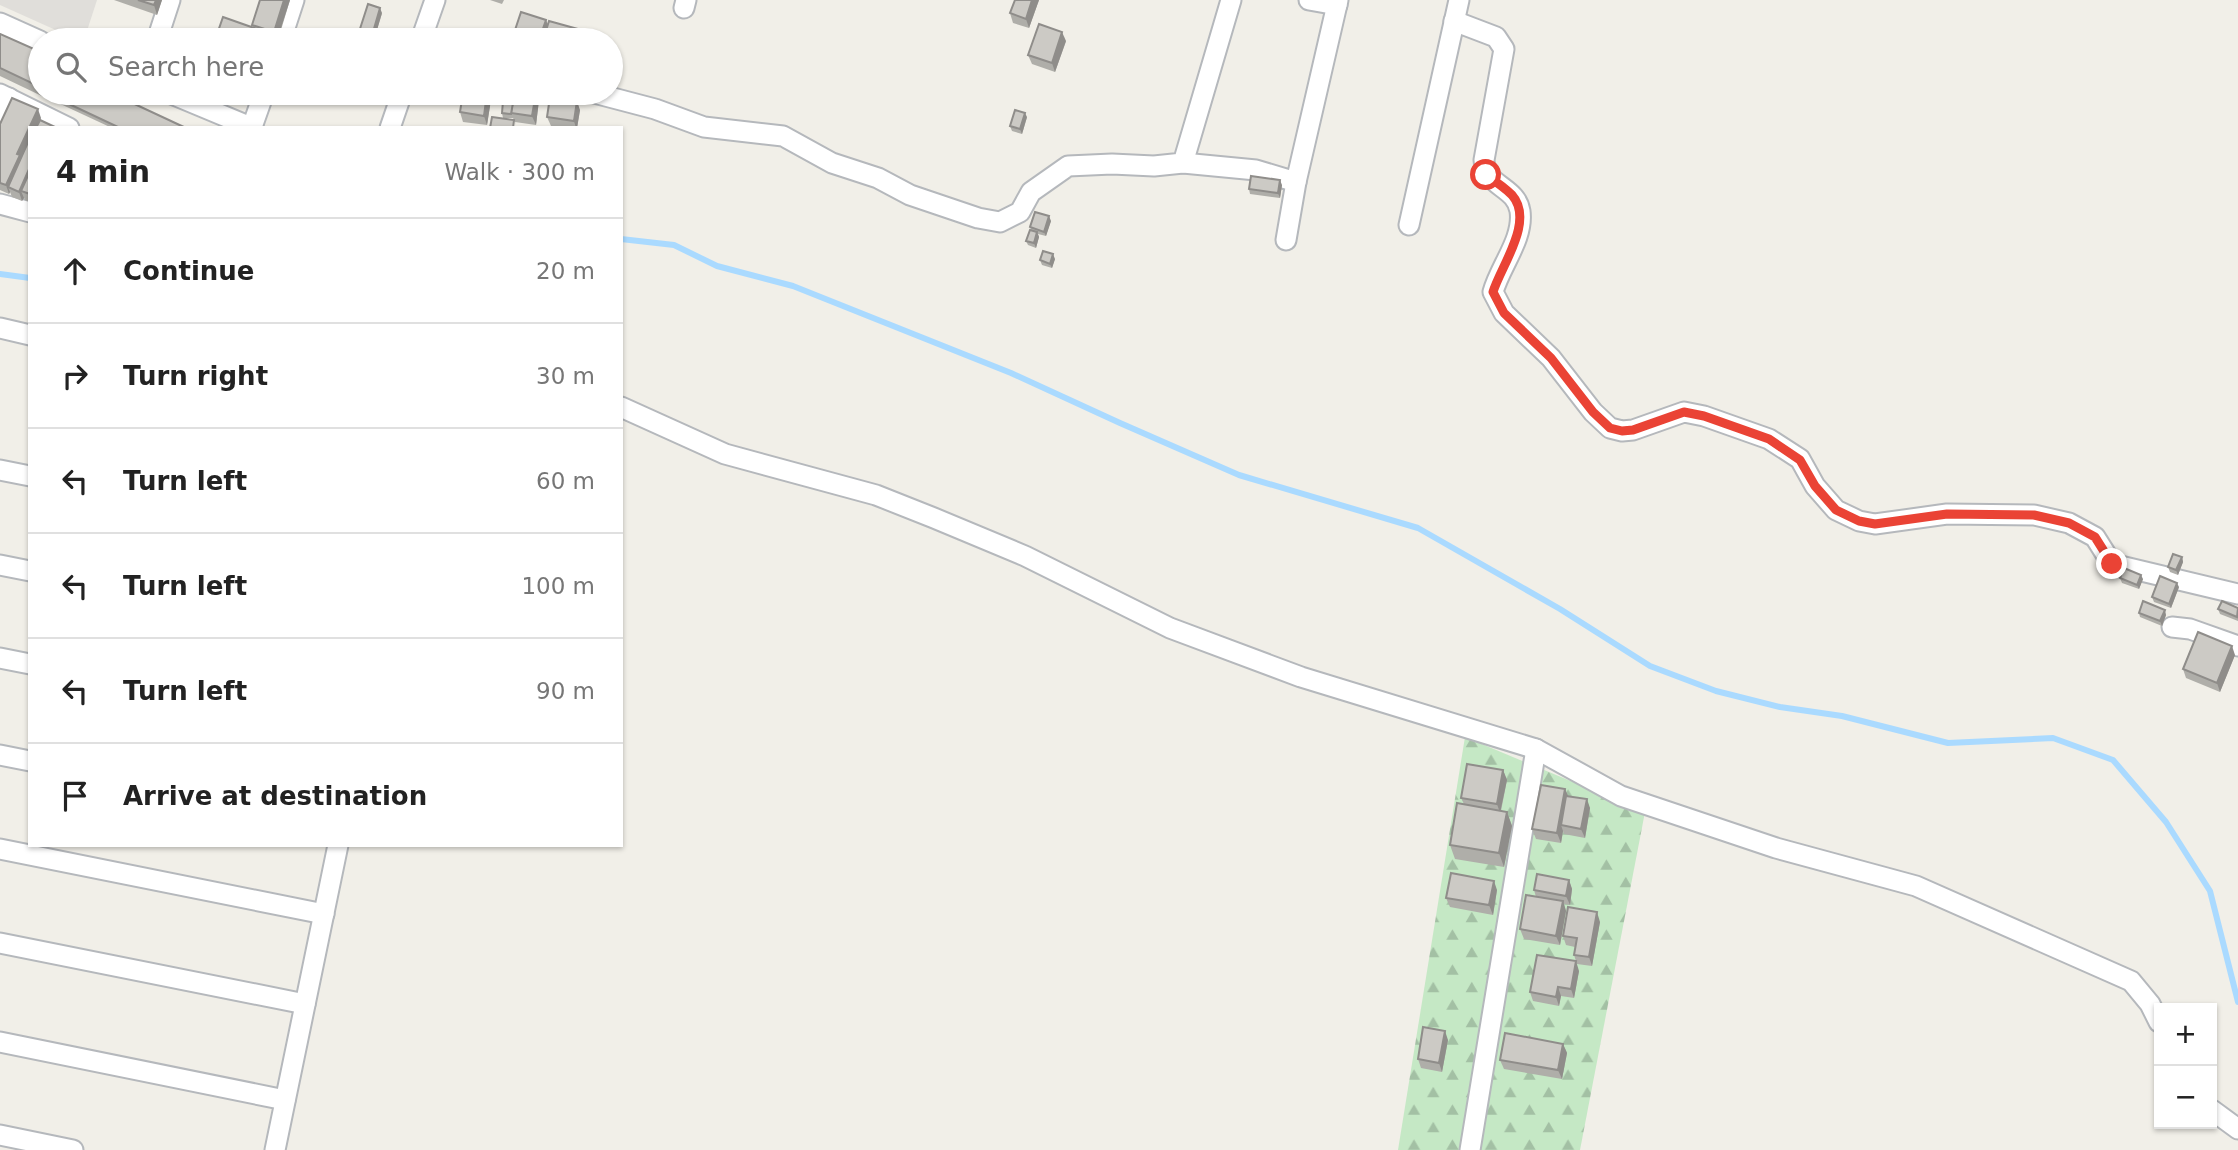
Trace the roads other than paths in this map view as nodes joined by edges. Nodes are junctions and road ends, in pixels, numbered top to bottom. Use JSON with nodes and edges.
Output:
{"nodes":[{"id":1,"x":170,"y":0,"type":"edge"},
{"id":2,"x":294,"y":0,"type":"edge"},
{"id":3,"x":435,"y":0,"type":"edge"},
{"id":4,"x":1231,"y":0,"type":"edge"},
{"id":5,"x":1309,"y":0,"type":"edge"},
{"id":6,"x":1459,"y":0,"type":"edge"},
{"id":7,"x":1337,"y":2,"type":"edge"},
{"id":8,"x":1454,"y":21,"type":"junction"},
{"id":9,"x":0,"y":23,"type":"edge"},
{"id":10,"x":161,"y":28,"type":"edge"},
{"id":11,"x":285,"y":28,"type":"edge"},
{"id":12,"x":425,"y":28,"type":"edge"},
{"id":13,"x":28,"y":36,"type":"edge"},
{"id":14,"x":4,"y":96,"type":"edge"},
{"id":15,"x":623,"y":101,"type":"edge"},
{"id":16,"x":198,"y":105,"type":"edge"},
{"id":17,"x":260,"y":105,"type":"edge"},
{"id":18,"x":398,"y":105,"type":"edge"},
{"id":19,"x":0,"y":118,"type":"edge"},
{"id":20,"x":65,"y":126,"type":"edge"},
{"id":21,"x":248,"y":126,"type":"edge"},
{"id":22,"x":254,"y":126,"type":"edge"},
{"id":23,"x":391,"y":126,"type":"edge"},
{"id":24,"x":1183,"y":163,"type":"junction"},
{"id":25,"x":1296,"y":181,"type":"junction"},
{"id":26,"x":0,"y":204,"type":"edge"},
{"id":27,"x":28,"y":211,"type":"edge"},
{"id":28,"x":1409,"y":225,"type":"dead end"},
{"id":29,"x":1286,"y":240,"type":"dead end"},
{"id":30,"x":0,"y":328,"type":"edge"},
{"id":31,"x":28,"y":335,"type":"edge"},
{"id":32,"x":623,"y":408,"type":"edge"},
{"id":33,"x":0,"y":470,"type":"edge"},
{"id":34,"x":28,"y":476,"type":"edge"},
{"id":35,"x":0,"y":565,"type":"edge"},
{"id":36,"x":28,"y":571,"type":"edge"},
{"id":37,"x":2238,"y":594,"type":"edge"},
{"id":38,"x":2172,"y":627,"type":"dead end"},
{"id":39,"x":2238,"y":646,"type":"edge"},
{"id":40,"x":0,"y":658,"type":"edge"},
{"id":41,"x":28,"y":664,"type":"edge"},
{"id":42,"x":1536,"y":749,"type":"junction"},
{"id":43,"x":0,"y":755,"type":"edge"},
{"id":44,"x":28,"y":761,"type":"edge"},
{"id":45,"x":338,"y":847,"type":"edge"},
{"id":46,"x":0,"y":849,"type":"edge"},
{"id":47,"x":324,"y":914,"type":"junction"},
{"id":48,"x":0,"y":943,"type":"edge"},
{"id":49,"x":305,"y":1004,"type":"junction"},
{"id":50,"x":2154,"y":1012,"type":"edge"},
{"id":51,"x":0,"y":1042,"type":"edge"},
{"id":52,"x":285,"y":1100,"type":"junction"},
{"id":53,"x":2217,"y":1114,"type":"edge"},
{"id":54,"x":2238,"y":1129,"type":"edge"},
{"id":55,"x":0,"y":1135,"type":"edge"},
{"id":56,"x":73,"y":1150,"type":"edge"},
{"id":57,"x":275,"y":1150,"type":"edge"},
{"id":58,"x":1470,"y":1150,"type":"edge"}],
"edges":[{"from":1,"to":10,"type":"street"},
{"from":2,"to":11,"type":"street"},
{"from":3,"to":12,"type":"street"},
{"from":4,"to":24,"type":"street"},
{"from":5,"to":7,"type":"street"},
{"from":6,"to":8,"type":"street"},
{"from":7,"to":25,"type":"street"},
{"from":8,"to":28,"type":"street"},
{"from":8,"to":37,"type":"street"},
{"from":9,"to":13,"type":"street"},
{"from":14,"to":19,"type":"street"},
{"from":14,"to":20,"type":"street"},
{"from":15,"to":24,"type":"street"},
{"from":16,"to":21,"type":"street"},
{"from":17,"to":22,"type":"street"},
{"from":18,"to":23,"type":"street"},
{"from":24,"to":25,"type":"street"},
{"from":25,"to":29,"type":"street"},
{"from":26,"to":27,"type":"street"},
{"from":30,"to":31,"type":"street"},
{"from":32,"to":42,"type":"street"},
{"from":33,"to":34,"type":"street"},
{"from":35,"to":36,"type":"street"},
{"from":38,"to":39,"type":"street"},
{"from":40,"to":41,"type":"street"},
{"from":42,"to":50,"type":"street"},
{"from":42,"to":58,"type":"street"},
{"from":43,"to":44,"type":"street"},
{"from":45,"to":47,"type":"street"},
{"from":46,"to":47,"type":"street"},
{"from":47,"to":49,"type":"street"},
{"from":48,"to":49,"type":"street"},
{"from":49,"to":52,"type":"street"},
{"from":51,"to":52,"type":"street"},
{"from":52,"to":57,"type":"street"},
{"from":53,"to":54,"type":"street"},
{"from":55,"to":56,"type":"street"}]}
